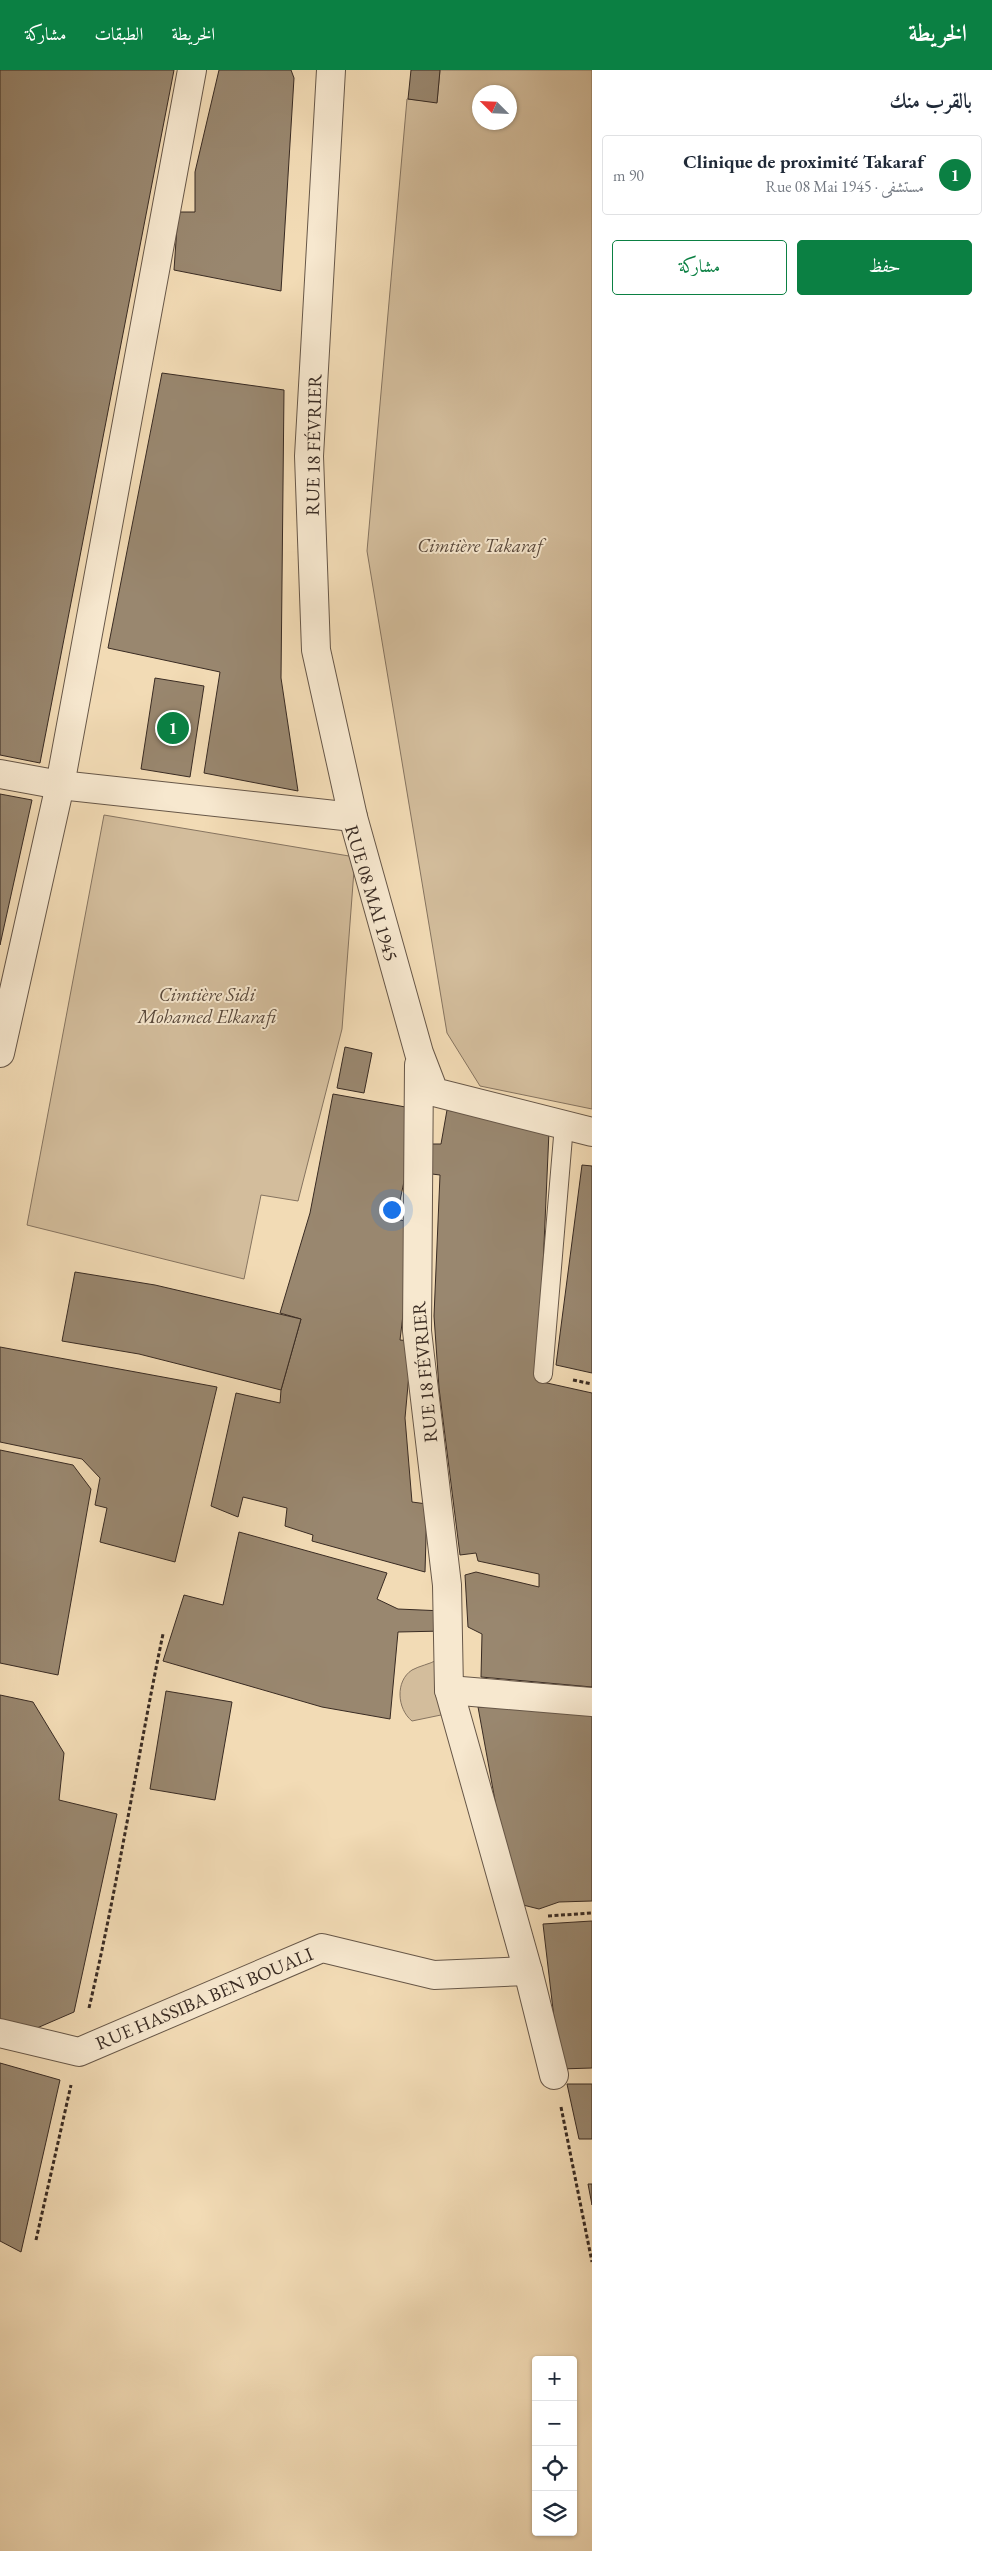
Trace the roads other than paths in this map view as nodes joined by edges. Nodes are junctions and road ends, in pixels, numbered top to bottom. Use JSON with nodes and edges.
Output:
{"nodes":[{"id":1,"x":192,"y":70,"type":"edge"},
{"id":2,"x":332,"y":70,"type":"edge"},
{"id":3,"x":0,"y":774,"type":"edge"},
{"id":4,"x":60,"y":785,"type":"junction"},
{"id":5,"x":352,"y":817,"type":"junction"},
{"id":6,"x":419,"y":1053,"type":"junction"},
{"id":7,"x":0,"y":1054,"type":"edge"},
{"id":8,"x":564,"y":1125,"type":"junction"},
{"id":9,"x":592,"y":1132,"type":"edge"},
{"id":10,"x":543,"y":1374,"type":"dead end"},
{"id":11,"x":449,"y":1690,"type":"junction"},
{"id":12,"x":592,"y":1702,"type":"edge"},
{"id":13,"x":528,"y":1971,"type":"junction"},
{"id":14,"x":0,"y":2033,"type":"edge"},
{"id":15,"x":554,"y":2075,"type":"road end"}],
"edges":[{"from":1,"to":4,"type":"street"},
{"from":2,"to":5,"type":"street","name":"RUE 18 FÉVRIER"},
{"from":3,"to":4,"type":"street","name":"RUE 08 MAI 1945"},
{"from":4,"to":5,"type":"street","name":"RUE 08 MAI 1945"},
{"from":4,"to":7,"type":"street"},
{"from":5,"to":6,"type":"street","name":"RUE 08 MAI 1945"},
{"from":6,"to":8,"type":"street","name":"RUE 08 MAI 1945"},
{"from":6,"to":11,"type":"street","name":"RUE 18 FÉVRIER"},
{"from":8,"to":9,"type":"street","name":"RUE 08 MAI 1945"},
{"from":8,"to":10,"type":"lane"},
{"from":11,"to":12,"type":"street"},
{"from":11,"to":13,"type":"street","name":"RUE 18 FÉVRIER"},
{"from":13,"to":14,"type":"street","name":"RUE HASSIBA BEN BOUALI"},
{"from":13,"to":15,"type":"street","name":"RUE 18 FÉVRIER"}]}
